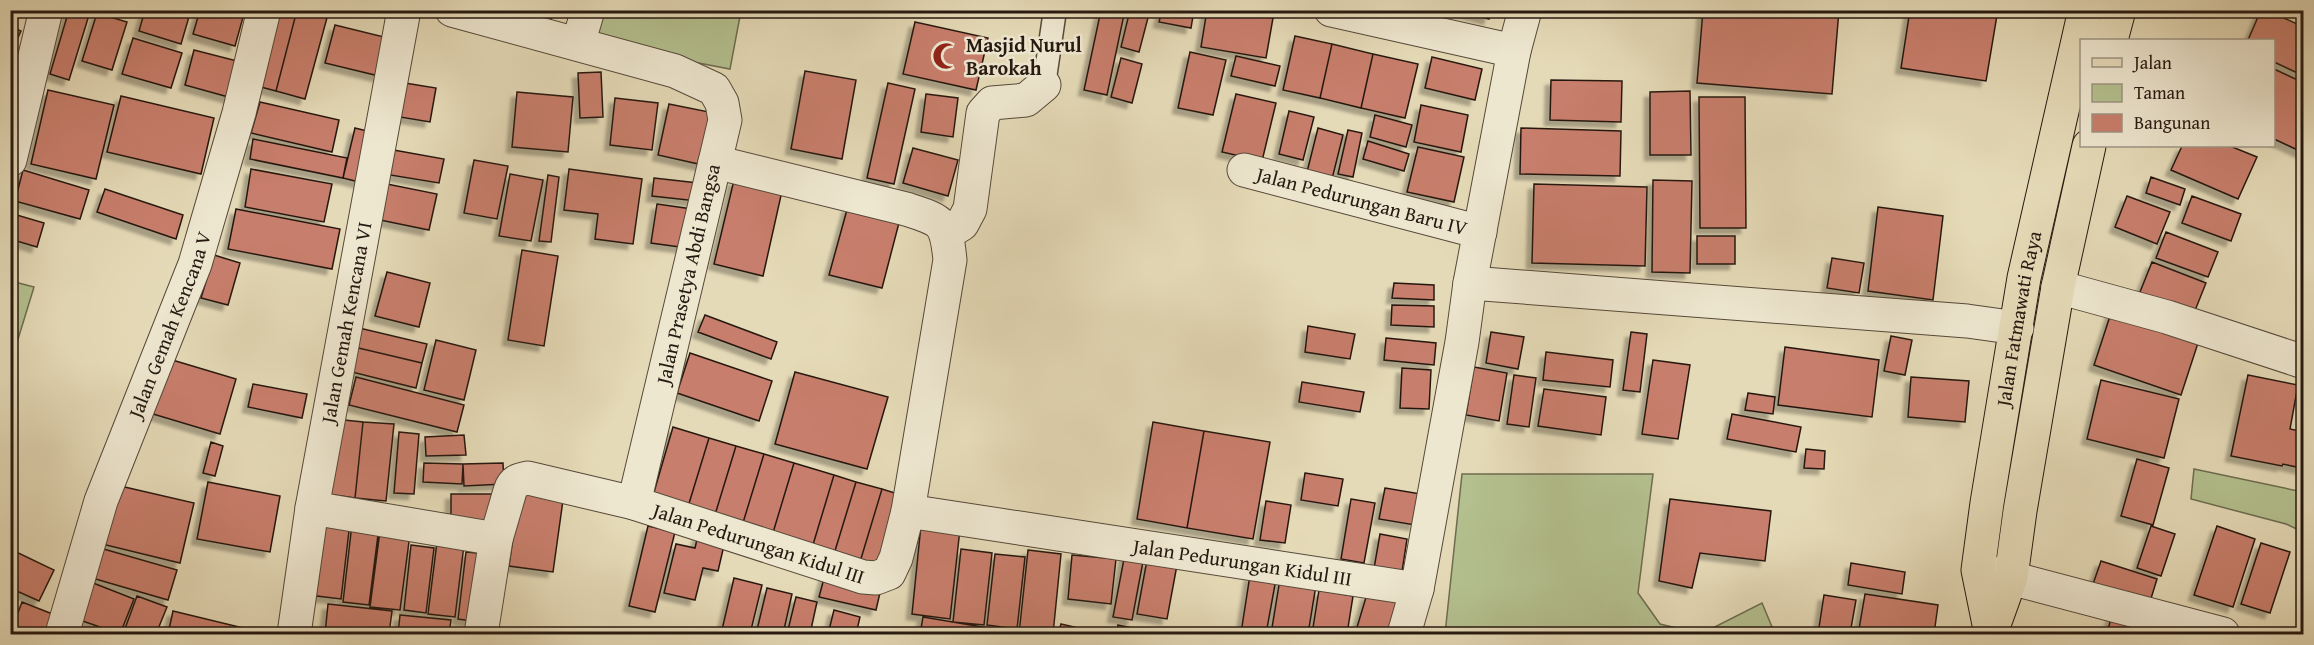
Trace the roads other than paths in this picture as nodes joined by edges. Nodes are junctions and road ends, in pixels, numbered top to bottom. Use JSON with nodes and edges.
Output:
{"nodes":[{"id":1,"x":46,"y":10,"type":"edge"},
{"id":2,"x":264,"y":10,"type":"edge"},
{"id":3,"x":404,"y":10,"type":"edge"},
{"id":4,"x":453,"y":10,"type":"edge"},
{"id":5,"x":588,"y":10,"type":"edge"},
{"id":6,"x":1055,"y":10,"type":"edge"},
{"id":7,"x":1330,"y":10,"type":"edge"},
{"id":8,"x":1525,"y":10,"type":"edge"},
{"id":9,"x":2085,"y":10,"type":"edge"},
{"id":10,"x":2119,"y":10,"type":"edge"},
{"id":11,"x":2112,"y":39,"type":"edge"},
{"id":12,"x":578,"y":45,"type":"junction"},
{"id":13,"x":1514,"y":51,"type":"junction"},
{"id":14,"x":1044,"y":85,"type":"joint"},
{"id":15,"x":2089,"y":147,"type":"edge"},
{"id":16,"x":10,"y":160,"type":"edge"},
{"id":17,"x":715,"y":162,"type":"junction"},
{"id":18,"x":1244,"y":170,"type":"dead end"},
{"id":19,"x":947,"y":232,"type":"junction"},
{"id":20,"x":1480,"y":232,"type":"junction"},
{"id":21,"x":1470,"y":283,"type":"junction"},
{"id":22,"x":2058,"y":287,"type":"junction"},
{"id":23,"x":2017,"y":328,"type":"junction"},
{"id":24,"x":2304,"y":362,"type":"edge"},
{"id":25,"x":634,"y":503,"type":"junction"},
{"id":26,"x":312,"y":508,"type":"junction"},
{"id":27,"x":908,"y":511,"type":"junction"},
{"id":28,"x":496,"y":539,"type":"junction"},
{"id":29,"x":1978,"y":570,"type":"junction"},
{"id":30,"x":2011,"y":577,"type":"junction"},
{"id":31,"x":1417,"y":589,"type":"junction"},
{"id":32,"x":1991,"y":632,"type":"edge"},
{"id":33,"x":62,"y":634,"type":"edge"},
{"id":34,"x":294,"y":634,"type":"edge"},
{"id":35,"x":482,"y":634,"type":"edge"},
{"id":36,"x":1404,"y":634,"type":"edge"},
{"id":37,"x":2223,"y":634,"type":"edge"}],
"edges":[{"from":1,"to":16,"type":"street"},
{"from":2,"to":33,"type":"street","name":"Jalan Gemah Kencana V"},
{"from":3,"to":26,"type":"street","name":"Jalan Gemah Kencana VI"},
{"from":4,"to":12,"type":"street"},
{"from":5,"to":12,"type":"street"},
{"from":6,"to":14,"type":"lane"},
{"from":7,"to":13,"type":"street"},
{"from":8,"to":13,"type":"street"},
{"from":9,"to":23,"type":"main road","name":"Jalan Fatmawati Raya"},
{"from":10,"to":11,"type":"main road"},
{"from":12,"to":17,"type":"street","name":"Jalan Prasetya Abdi Bangsa"},
{"from":13,"to":20,"type":"street"},
{"from":14,"to":19,"type":"street"},
{"from":15,"to":22,"type":"main road","name":"Jalan Fatmawati Raya"},
{"from":17,"to":19,"type":"street"},
{"from":17,"to":25,"type":"street","name":"Jalan Prasetya Abdi Bangsa"},
{"from":18,"to":20,"type":"street","name":"Jalan Pedurungan Baru IV"},
{"from":19,"to":27,"type":"street"},
{"from":20,"to":21,"type":"street"},
{"from":21,"to":23,"type":"street"},
{"from":21,"to":31,"type":"street"},
{"from":22,"to":24,"type":"street"},
{"from":22,"to":30,"type":"main road","name":"Jalan Fatmawati Raya"},
{"from":23,"to":29,"type":"main road","name":"Jalan Fatmawati Raya"},
{"from":25,"to":27,"type":"street","name":"Jalan Pedurungan Kidul III"},
{"from":25,"to":28,"type":"street","name":"Jalan Pedurungan Kidul III"},
{"from":26,"to":28,"type":"street"},
{"from":26,"to":34,"type":"street","name":"Jalan Gemah Kencana VI"},
{"from":27,"to":31,"type":"street","name":"Jalan Pedurungan Kidul III"},
{"from":28,"to":35,"type":"street"},
{"from":29,"to":30,"type":"street"},
{"from":29,"to":32,"type":"main road","name":"Jalan Fatmawati Raya"},
{"from":30,"to":32,"type":"main road","name":"Jalan Fatmawati Raya"},
{"from":30,"to":37,"type":"street"},
{"from":31,"to":36,"type":"street"}]}
